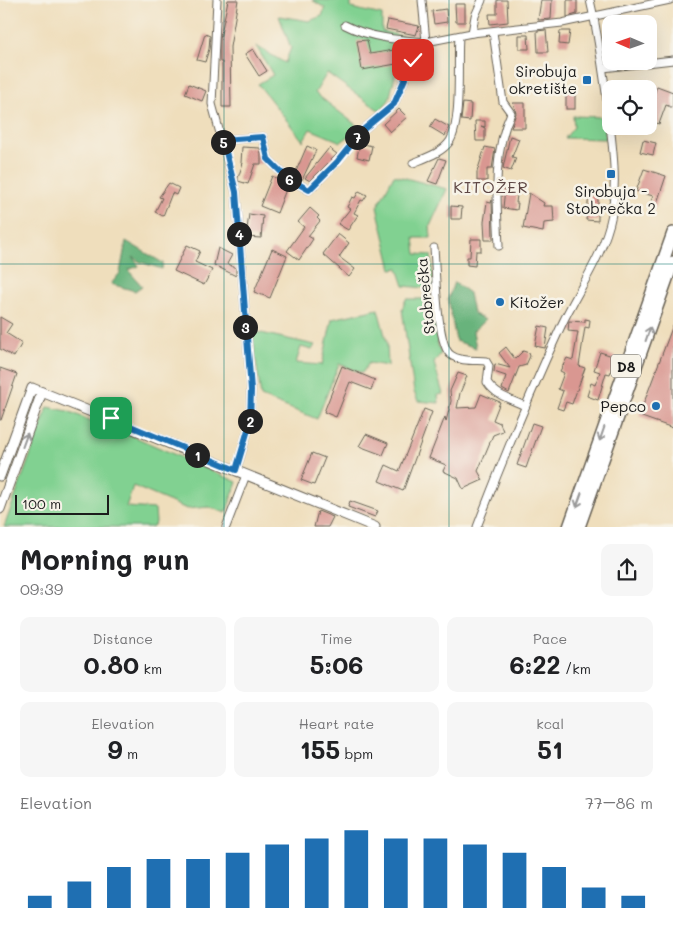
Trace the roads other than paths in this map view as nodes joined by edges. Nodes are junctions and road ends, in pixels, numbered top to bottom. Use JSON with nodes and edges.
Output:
{"nodes":[{"id":1,"x":217,"y":0,"type":"edge"},
{"id":2,"x":420,"y":0,"type":"edge"},
{"id":3,"x":482,"y":0,"type":"edge"},
{"id":4,"x":590,"y":0,"type":"edge"},
{"id":5,"x":670,"y":0,"type":"edge"},
{"id":6,"x":593,"y":15,"type":"junction"},
{"id":7,"x":345,"y":25,"type":"dead end"},
{"id":8,"x":493,"y":32,"type":"junction"},
{"id":9,"x":472,"y":33,"type":"junction"},
{"id":10,"x":459,"y":36,"type":"junction"},
{"id":11,"x":426,"y":42,"type":"junction"},
{"id":12,"x":673,"y":60,"type":"edge"},
{"id":13,"x":658,"y":62,"type":"edge"},
{"id":14,"x":602,"y":63,"type":"edge"},
{"id":15,"x":603,"y":70,"type":"edge"},
{"id":16,"x":223,"y":140,"type":"junction"},
{"id":17,"x":413,"y":163,"type":"dead end"},
{"id":18,"x":673,"y":233,"type":"edge"},
{"id":19,"x":499,"y":246,"type":"dead end"},
{"id":20,"x":434,"y":248,"type":"dead end"},
{"id":21,"x":673,"y":262,"type":"edge"},
{"id":22,"x":671,"y":272,"type":"edge"},
{"id":23,"x":42,"y":392,"type":"junction"},
{"id":24,"x":525,"y":406,"type":"junction"},
{"id":25,"x":236,"y":470,"type":"junction"},
{"id":26,"x":246,"y":475,"type":"junction"},
{"id":27,"x":0,"y":476,"type":"edge"},
{"id":28,"x":0,"y":510,"type":"edge"},
{"id":29,"x":226,"y":527,"type":"edge"},
{"id":30,"x":374,"y":527,"type":"edge"},
{"id":31,"x":476,"y":527,"type":"edge"},
{"id":32,"x":569,"y":527,"type":"edge"},
{"id":33,"x":579,"y":527,"type":"edge"}],
"edges":[{"from":1,"to":16,"type":"street"},
{"from":2,"to":11,"type":"street"},
{"from":3,"to":9,"type":"street"},
{"from":4,"to":6,"type":"street"},
{"from":5,"to":6,"type":"street"},
{"from":6,"to":8,"type":"street"},
{"from":6,"to":14,"type":"street"},
{"from":7,"to":11,"type":"street"},
{"from":8,"to":9,"type":"street"},
{"from":8,"to":19,"type":"street"},
{"from":9,"to":10,"type":"street"},
{"from":10,"to":11,"type":"street"},
{"from":10,"to":17,"type":"street"},
{"from":11,"to":16,"type":"street"},
{"from":12,"to":13,"type":"street"},
{"from":15,"to":24,"type":"street"},
{"from":16,"to":25,"type":"street"},
{"from":18,"to":32,"type":"highway","number":"D8","one_way":true},
{"from":20,"to":24,"type":"street","name":"Stobrečka"},
{"from":21,"to":22,"type":"highway","number":"D8"},
{"from":33,"to":22,"type":"highway","number":"D8","one_way":true},
{"from":23,"to":25,"type":"street"},
{"from":23,"to":27,"type":"street"},
{"from":28,"to":23,"type":"street","one_way":true},
{"from":24,"to":31,"type":"street"},
{"from":25,"to":26,"type":"street"},
{"from":26,"to":29,"type":"street"},
{"from":26,"to":30,"type":"street"}]}
